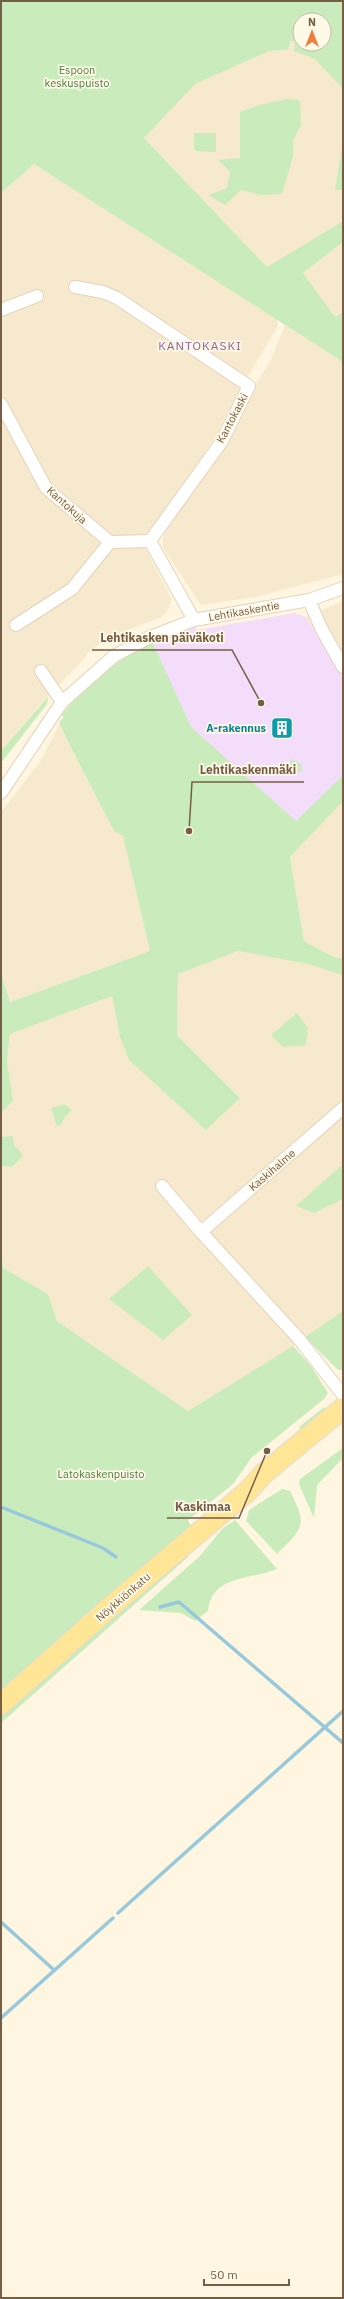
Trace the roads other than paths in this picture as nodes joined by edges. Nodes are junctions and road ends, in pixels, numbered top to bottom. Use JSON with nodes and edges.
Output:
{"nodes":[{"id":1,"x":75,"y":287,"type":"dead end"},
{"id":2,"x":37,"y":296,"type":"dead end"},
{"id":3,"x":1,"y":310,"type":"edge"},
{"id":4,"x":1,"y":404,"type":"edge"},
{"id":5,"x":150,"y":541,"type":"junction"},
{"id":6,"x":110,"y":542,"type":"junction"},
{"id":7,"x":343,"y":588,"type":"edge"},
{"id":8,"x":309,"y":600,"type":"junction"},
{"id":9,"x":194,"y":620,"type":"junction"},
{"id":10,"x":16,"y":625,"type":"dead end"},
{"id":11,"x":343,"y":667,"type":"edge"},
{"id":12,"x":41,"y":671,"type":"dead end"},
{"id":13,"x":62,"y":702,"type":"junction"},
{"id":14,"x":1,"y":793,"type":"edge"},
{"id":15,"x":343,"y":1108,"type":"edge"},
{"id":16,"x":162,"y":1186,"type":"dead end"},
{"id":17,"x":201,"y":1232,"type":"junction"},
{"id":18,"x":343,"y":1395,"type":"edge"},
{"id":19,"x":343,"y":1408,"type":"edge"},
{"id":20,"x":343,"y":1425,"type":"edge"},
{"id":21,"x":248,"y":1492,"type":"junction"},
{"id":22,"x":1,"y":1704,"type":"edge"}],
"edges":[{"from":1,"to":5,"type":"street","name":"Kantokaski"},
{"from":2,"to":3,"type":"street"},
{"from":4,"to":6,"type":"street","name":"Kantokuja"},
{"from":5,"to":6,"type":"street"},
{"from":5,"to":9,"type":"street"},
{"from":6,"to":10,"type":"street"},
{"from":7,"to":8,"type":"street","name":"Lehtikaskentie"},
{"from":8,"to":9,"type":"street","name":"Lehtikaskentie"},
{"from":8,"to":11,"type":"street"},
{"from":9,"to":13,"type":"street","name":"Lehtikaskentie"},
{"from":12,"to":13,"type":"street"},
{"from":13,"to":14,"type":"street","name":"Lehtikaskentie"},
{"from":15,"to":17,"type":"street","name":"Kaskihalme"},
{"from":16,"to":17,"type":"street"},
{"from":17,"to":18,"type":"street"},
{"from":19,"to":21,"type":"main road","name":"Nöykkiönkatu"},
{"from":20,"to":21,"type":"main road","name":"Nöykkiönkatu"},
{"from":21,"to":22,"type":"main road","name":"Nöykkiönkatu"}]}
